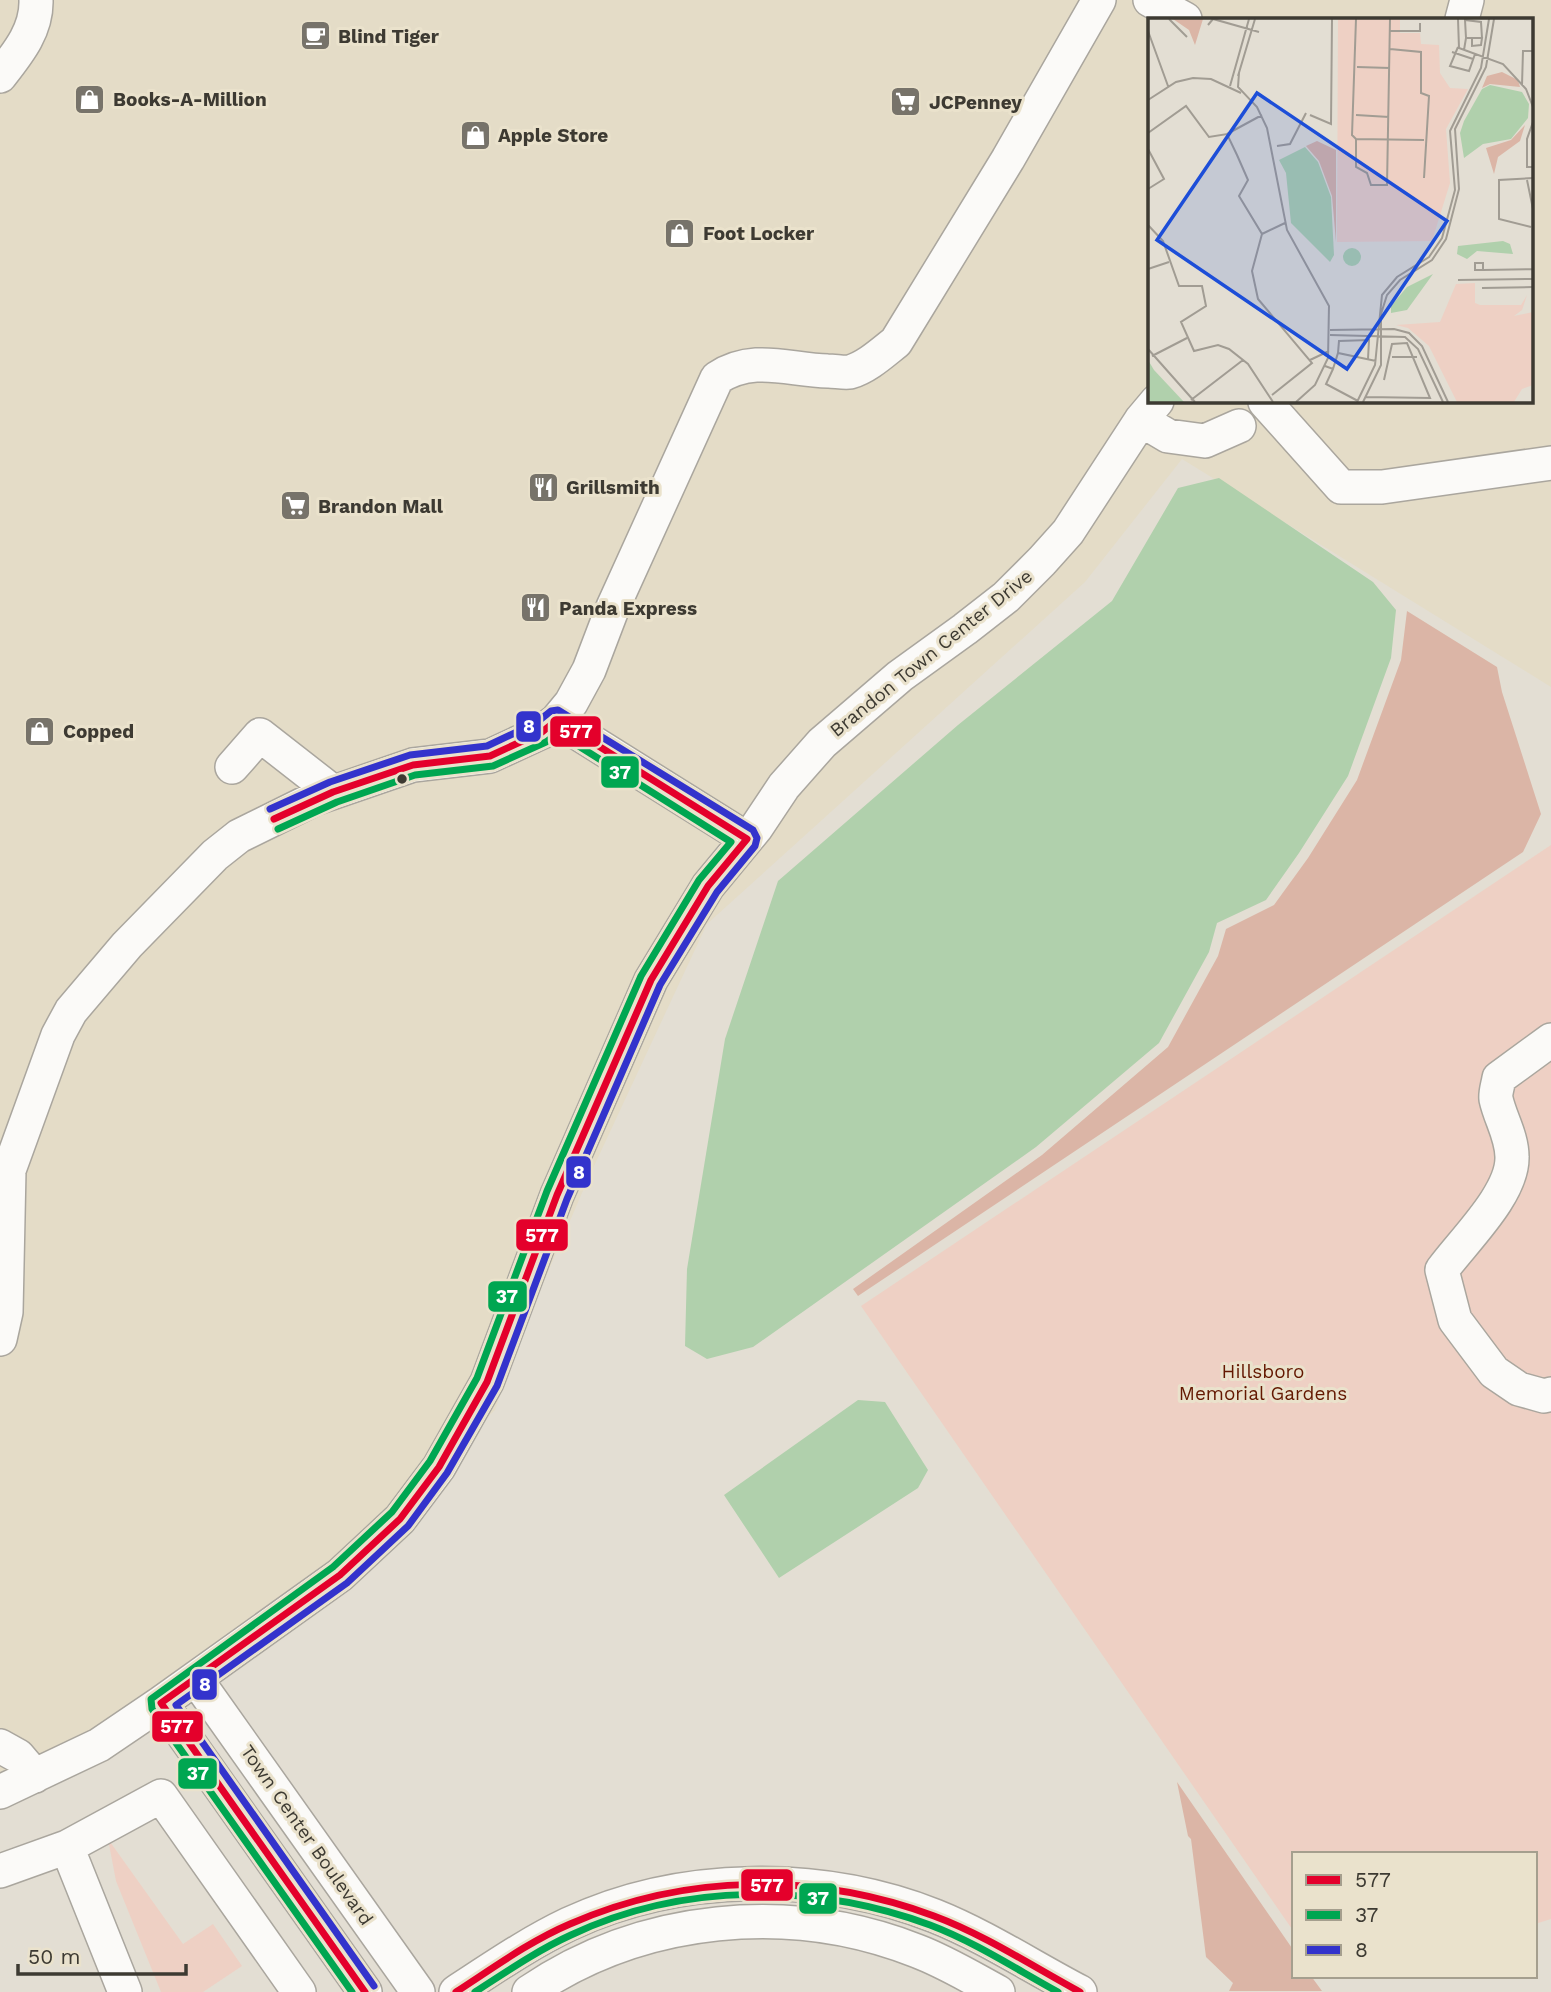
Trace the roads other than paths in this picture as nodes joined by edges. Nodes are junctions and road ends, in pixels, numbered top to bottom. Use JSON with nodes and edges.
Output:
{"nodes":[{"id":1,"x":36,"y":0,"type":"edge"},
{"id":2,"x":1099,"y":0,"type":"edge"},
{"id":3,"x":1150,"y":0,"type":"edge"},
{"id":4,"x":1467,"y":0,"type":"edge"},
{"id":5,"x":1183,"y":18,"type":"edge"},
{"id":6,"x":1462,"y":18,"type":"edge"},
{"id":7,"x":0,"y":76,"type":"edge"},
{"id":8,"x":1265,"y":402,"type":"edge"},
{"id":9,"x":1149,"y":411,"type":"edge"},
{"id":10,"x":1239,"y":426,"type":"dead end"},
{"id":11,"x":1551,"y":463,"type":"edge"},
{"id":12,"x":557,"y":720,"type":"junction"},
{"id":13,"x":232,"y":766,"type":"dead end"},
{"id":14,"x":333,"y":792,"type":"junction"},
{"id":15,"x":747,"y":839,"type":"junction"},
{"id":16,"x":1551,"y":1040,"type":"edge"},
{"id":17,"x":0,"y":1339,"type":"edge"},
{"id":18,"x":1551,"y":1394,"type":"edge"},
{"id":19,"x":196,"y":1679,"type":"junction"},
{"id":20,"x":161,"y":1703,"type":"junction"},
{"id":21,"x":0,"y":1745,"type":"edge"},
{"id":22,"x":35,"y":1776,"type":"junction"},
{"id":23,"x":0,"y":1793,"type":"edge"},
{"id":24,"x":67,"y":1847,"type":"junction"},
{"id":25,"x":0,"y":1871,"type":"edge"},
{"id":26,"x":125,"y":1992,"type":"edge"},
{"id":27,"x":299,"y":1992,"type":"edge"},
{"id":28,"x":365,"y":1992,"type":"edge"},
{"id":29,"x":418,"y":1992,"type":"edge"},
{"id":30,"x":456,"y":1992,"type":"edge"},
{"id":31,"x":529,"y":1992,"type":"edge"},
{"id":32,"x":998,"y":1992,"type":"edge"},
{"id":33,"x":1080,"y":1992,"type":"edge"}],
"edges":[{"from":1,"to":7,"type":"street"},
{"from":2,"to":12,"type":"street"},
{"from":3,"to":5,"type":"street"},
{"from":4,"to":6,"type":"street"},
{"from":8,"to":11,"type":"street"},
{"from":9,"to":10,"type":"street"},
{"from":9,"to":15,"type":"street","name":"Brandon Town Center Drive"},
{"from":12,"to":14,"type":"street"},
{"from":12,"to":15,"type":"street"},
{"from":13,"to":14,"type":"street"},
{"from":14,"to":17,"type":"street"},
{"from":15,"to":19,"type":"street","name":"Brandon Town Center Drive"},
{"from":16,"to":18,"type":"street"},
{"from":19,"to":20,"type":"street","name":"Brandon Town Center Drive"},
{"from":19,"to":29,"type":"street","name":"Town Center Boulevard"},
{"from":20,"to":22,"type":"street","name":"Brandon Town Center Drive"},
{"from":20,"to":28,"type":"street"},
{"from":21,"to":22,"type":"street"},
{"from":22,"to":23,"type":"street","name":"Brandon Town Center Drive"},
{"from":24,"to":25,"type":"street"},
{"from":24,"to":26,"type":"street"},
{"from":24,"to":27,"type":"street"},
{"from":30,"to":33,"type":"street"},
{"from":31,"to":32,"type":"street"}]}
